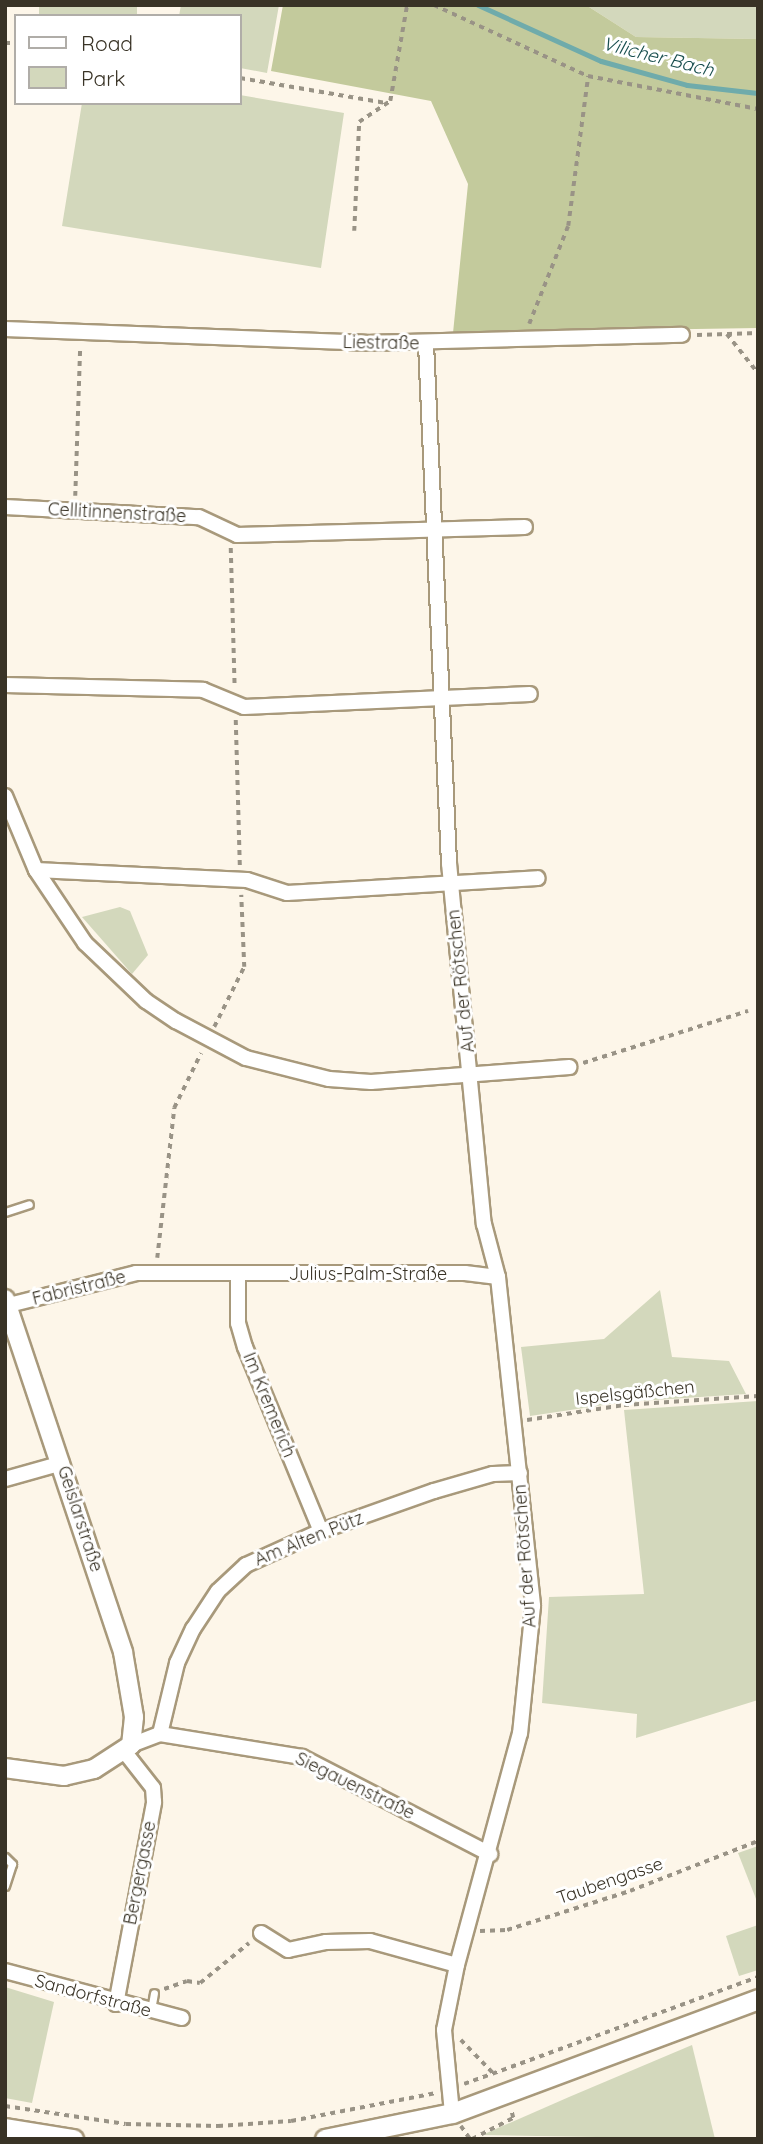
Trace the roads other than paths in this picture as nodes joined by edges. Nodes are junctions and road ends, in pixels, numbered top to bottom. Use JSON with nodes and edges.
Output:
{"nodes":[{"id":1,"x":5,"y":329,"type":"edge"},
{"id":2,"x":682,"y":335,"type":"road end"},
{"id":3,"x":426,"y":343,"type":"junction"},
{"id":4,"x":5,"y":507,"type":"edge"},
{"id":5,"x":526,"y":527,"type":"dead end"},
{"id":6,"x":435,"y":529,"type":"junction"},
{"id":7,"x":5,"y":685,"type":"edge"},
{"id":8,"x":530,"y":694,"type":"dead end"},
{"id":9,"x":440,"y":701,"type":"junction"},
{"id":10,"x":5,"y":796,"type":"edge"},
{"id":11,"x":36,"y":870,"type":"junction"},
{"id":12,"x":538,"y":878,"type":"dead end"},
{"id":13,"x":451,"y":886,"type":"junction"},
{"id":14,"x":569,"y":1067,"type":"road end"},
{"id":15,"x":471,"y":1076,"type":"junction"},
{"id":16,"x":29,"y":1204,"type":"dead end"},
{"id":17,"x":5,"y":1212,"type":"edge"},
{"id":18,"x":238,"y":1274,"type":"junction"},
{"id":19,"x":498,"y":1277,"type":"junction"},
{"id":20,"x":6,"y":1303,"type":"edge"},
{"id":21,"x":62,"y":1463,"type":"junction"},
{"id":22,"x":520,"y":1473,"type":"junction"},
{"id":23,"x":5,"y":1479,"type":"edge"},
{"id":24,"x":321,"y":1531,"type":"junction"},
{"id":25,"x":160,"y":1734,"type":"junction"},
{"id":26,"x":128,"y":1748,"type":"junction"},
{"id":27,"x":5,"y":1768,"type":"edge"},
{"id":28,"x":490,"y":1854,"type":"junction"},
{"id":29,"x":5,"y":1857,"type":"edge"},
{"id":30,"x":5,"y":1886,"type":"edge"},
{"id":31,"x":261,"y":1933,"type":"road end"},
{"id":32,"x":457,"y":1965,"type":"junction"},
{"id":33,"x":5,"y":1971,"type":"edge"},
{"id":34,"x":154,"y":1993,"type":"road end"},
{"id":35,"x":758,"y":1999,"type":"edge"},
{"id":36,"x":116,"y":2004,"type":"junction"},
{"id":37,"x":151,"y":2012,"type":"junction"},
{"id":38,"x":182,"y":2018,"type":"dead end"},
{"id":39,"x":452,"y":2113,"type":"junction"},
{"id":40,"x":5,"y":2128,"type":"edge"},
{"id":41,"x":73,"y":2139,"type":"edge"},
{"id":42,"x":325,"y":2139,"type":"edge"}],
"edges":[{"from":1,"to":3,"type":"street","name":"Liestraße"},
{"from":2,"to":3,"type":"street","name":"Liestraße"},
{"from":3,"to":6,"type":"street","name":"Auf der Rötschen"},
{"from":4,"to":6,"type":"street","name":"Cellitinnenstraße"},
{"from":5,"to":6,"type":"street"},
{"from":6,"to":9,"type":"street","name":"Auf der Rötschen"},
{"from":7,"to":9,"type":"street"},
{"from":8,"to":9,"type":"street"},
{"from":9,"to":13,"type":"street","name":"Auf der Rötschen"},
{"from":10,"to":11,"type":"street"},
{"from":11,"to":13,"type":"street"},
{"from":11,"to":15,"type":"street"},
{"from":12,"to":13,"type":"street","name":"Auf der Rötschen"},
{"from":13,"to":15,"type":"street","name":"Auf der Rötschen"},
{"from":14,"to":15,"type":"street","name":"Auf der Rötschen"},
{"from":15,"to":19,"type":"street","name":"Auf der Rötschen"},
{"from":16,"to":17,"type":"lane"},
{"from":18,"to":19,"type":"street","name":"Julius-Palm-Straße"},
{"from":18,"to":20,"type":"street","name":"Fabristraße"},
{"from":18,"to":24,"type":"street","name":"Im Kremerich"},
{"from":19,"to":22,"type":"street","name":"Auf der Rötschen"},
{"from":20,"to":21,"type":"street","name":"Geislarstraße"},
{"from":21,"to":23,"type":"street"},
{"from":21,"to":26,"type":"street","name":"Geislarstraße"},
{"from":22,"to":24,"type":"street","name":"Am Alten Pütz"},
{"from":22,"to":28,"type":"street","name":"Auf der Rötschen"},
{"from":24,"to":25,"type":"street","name":"Am Alten Pütz"},
{"from":25,"to":26,"type":"street","name":"Siegauenstraße"},
{"from":25,"to":28,"type":"street","name":"Siegauenstraße"},
{"from":26,"to":27,"type":"street"},
{"from":26,"to":36,"type":"street","name":"Bergergasse"},
{"from":28,"to":32,"type":"street","name":"Auf der Rötschen"},
{"from":29,"to":30,"type":"lane"},
{"from":31,"to":32,"type":"street"},
{"from":32,"to":39,"type":"street","name":"Auf der Rötschen"},
{"from":33,"to":36,"type":"street","name":"Sandorfstraße"},
{"from":34,"to":37,"type":"lane"},
{"from":35,"to":39,"type":"main road"},
{"from":36,"to":37,"type":"street","name":"Sandorfstraße"},
{"from":37,"to":38,"type":"street","name":"Sandorfstraße"},
{"from":39,"to":42,"type":"main road"},
{"from":40,"to":41,"type":"main road"}]}
